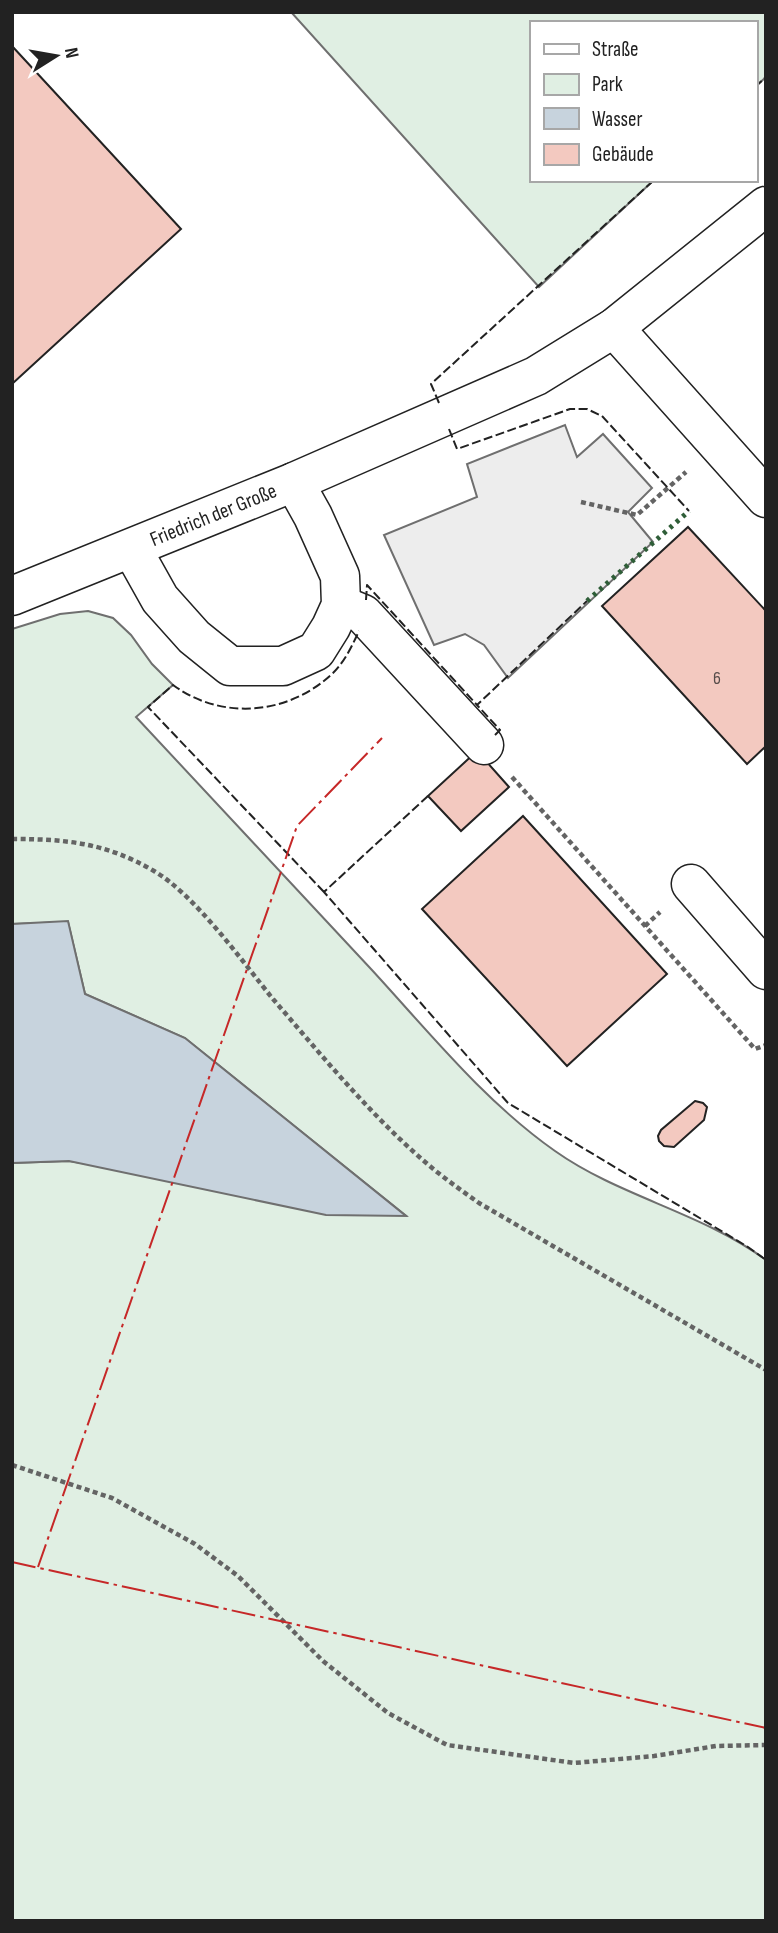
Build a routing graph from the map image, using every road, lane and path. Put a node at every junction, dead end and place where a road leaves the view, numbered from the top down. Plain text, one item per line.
1 (766, 206) edge
2 (614, 328) junction
3 (293, 482) junction
4 (666, 488) dead end
5 (766, 498) edge
6 (581, 502) dead end
7 (132, 549) junction
8 (12, 596) edge
9 (341, 605) junction
10 (484, 745) joint
11 (12, 839) edge
12 (691, 884) dead end
13 (766, 971) edge
14 (766, 1045) edge
15 (766, 1370) edge
16 (12, 1465) edge
17 (766, 1745) edge

1 - 2 street, Friedrich der Große
2 - 3 street, Friedrich der Große
2 - 5 street
3 - 7 street, Friedrich der Große
3 - 9 street, Friedrich der Große
4 - 6 path
7 - 8 street, Friedrich der Große
7 - 9 street, Friedrich der Große
9 - 10 street
10 - 14 path
11 - 15 path
12 - 13 street
16 - 17 path

